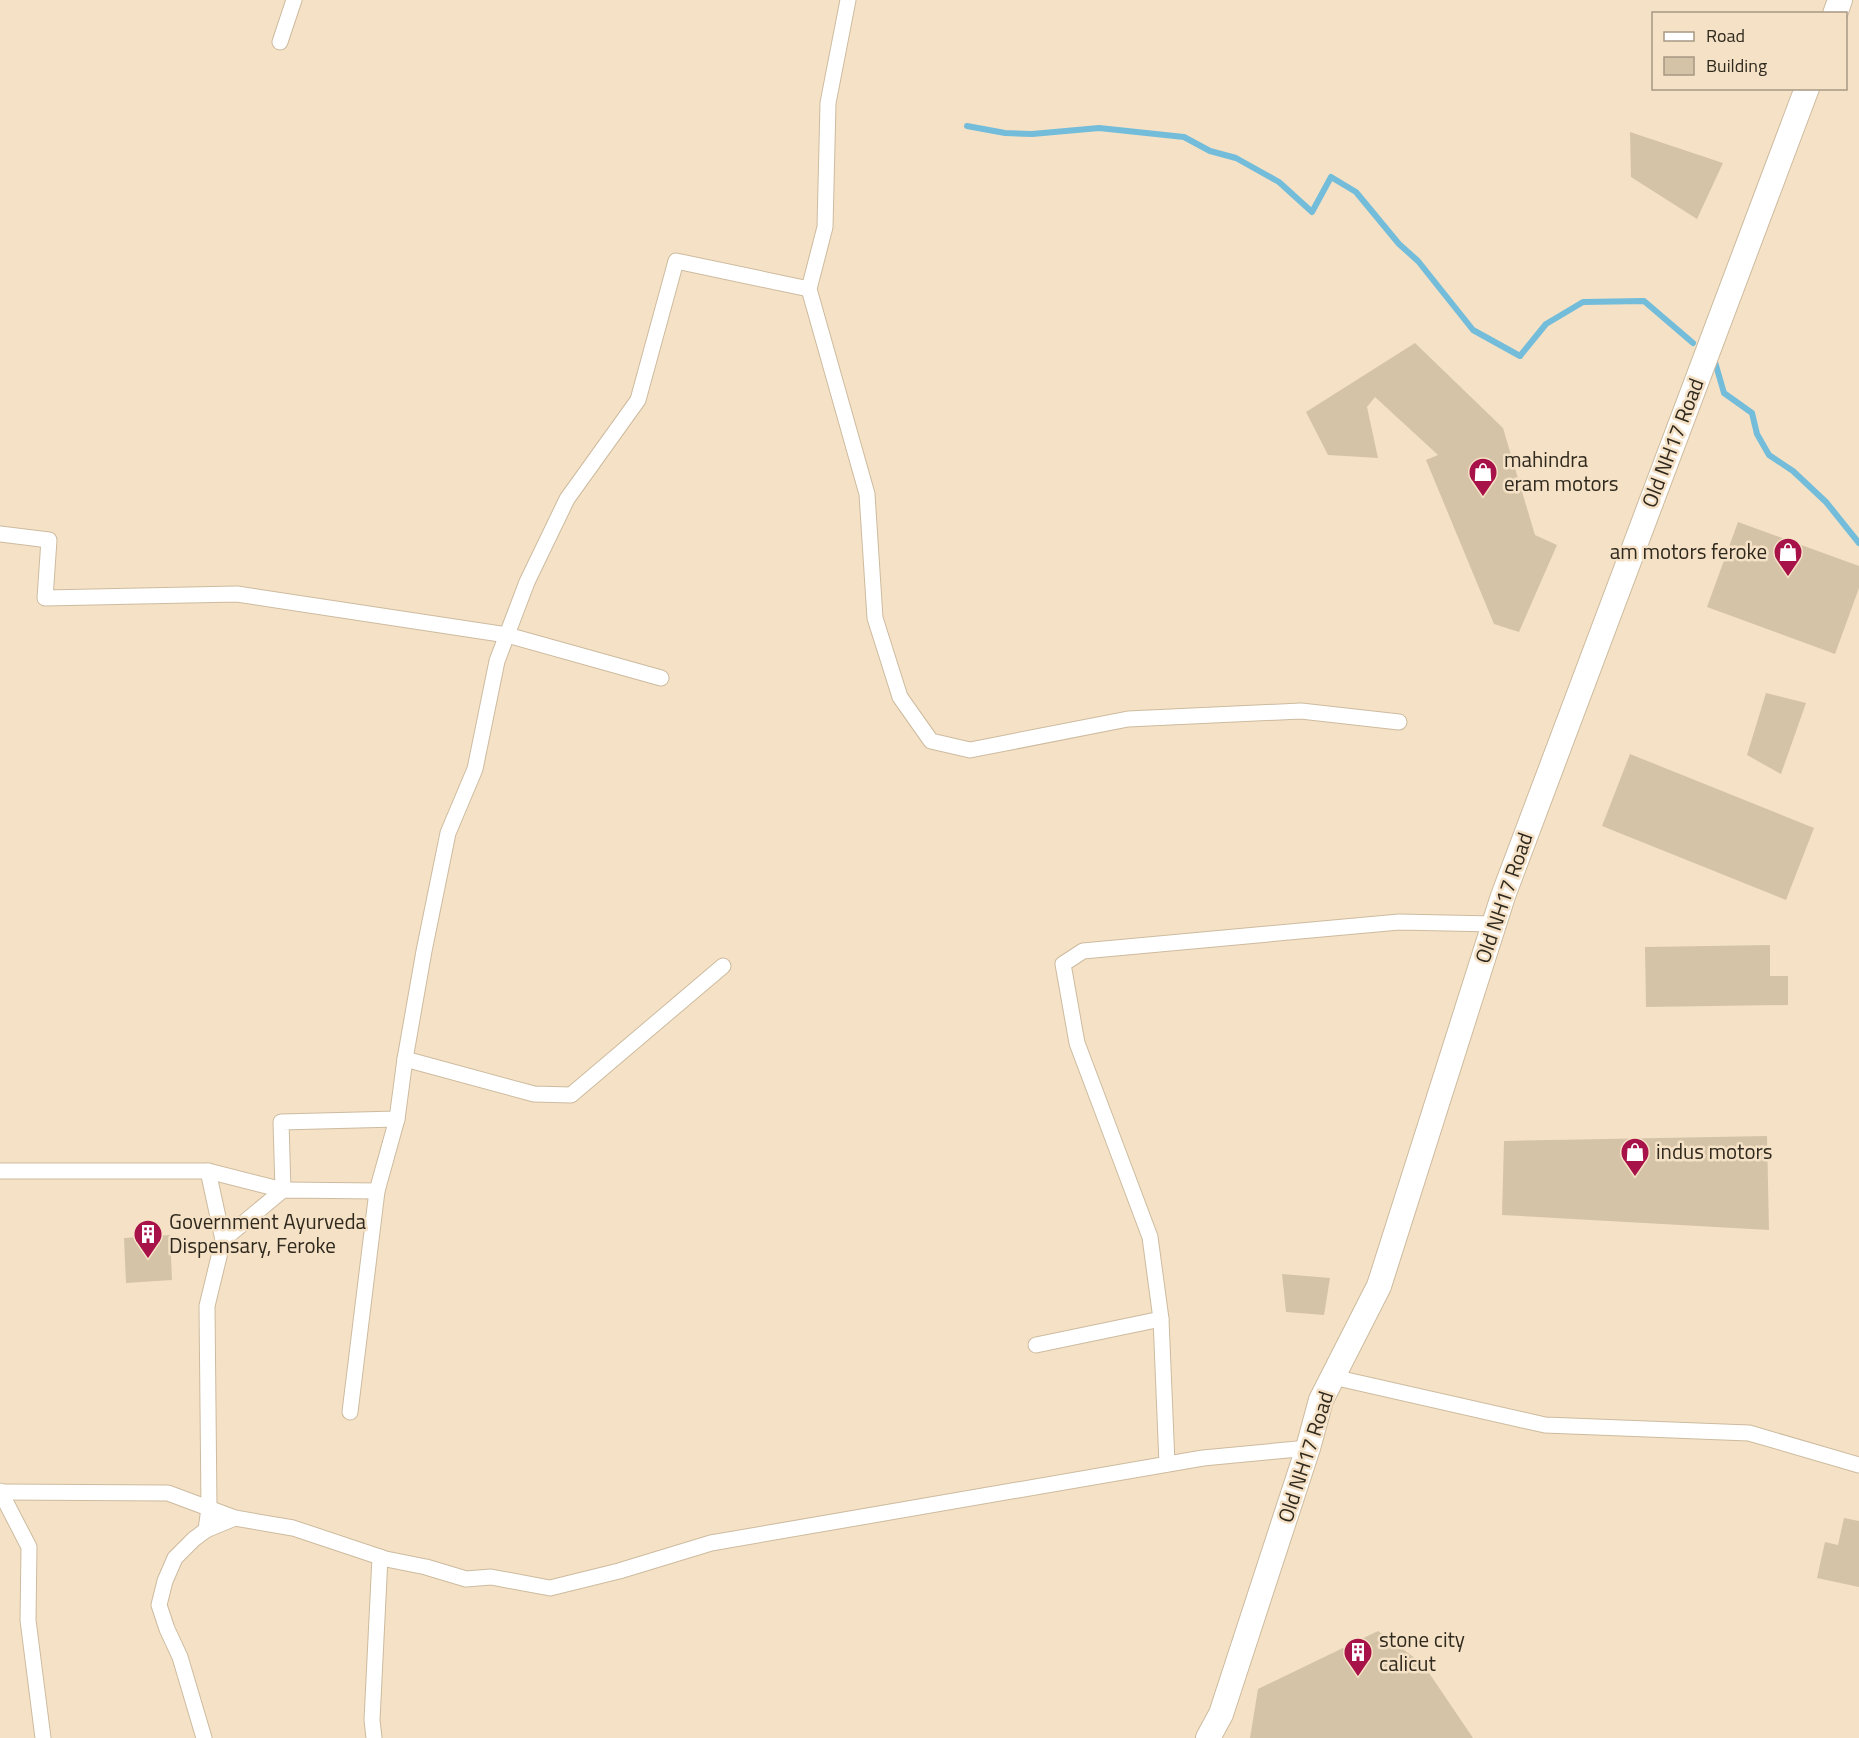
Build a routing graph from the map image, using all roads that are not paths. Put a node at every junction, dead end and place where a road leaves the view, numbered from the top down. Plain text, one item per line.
1 (294, 0) edge
2 (848, 0) edge
3 (280, 42) dead end
4 (1806, 90) edge
5 (809, 289) junction
6 (0, 534) edge
7 (507, 635) junction
8 (661, 678) dead end
9 (1398, 722) dead end
10 (1494, 924) junction
11 (723, 966) dead end
12 (405, 1059) junction
13 (397, 1119) junction
14 (0, 1171) edge
15 (208, 1171) junction
16 (283, 1190) junction
17 (377, 1191) junction
18 (223, 1240) junction
19 (1161, 1319) junction
20 (1036, 1345) dead end
21 (1333, 1377) junction
22 (350, 1412) dead end
23 (1308, 1448) junction
24 (1167, 1464) junction
25 (1859, 1465) edge
26 (0, 1492) edge
27 (209, 1509) junction
28 (235, 1518) junction
29 (206, 1530) junction
30 (380, 1557) junction
31 (1221, 1714) junction
32 (42, 1738) edge
33 (204, 1738) edge
34 (374, 1738) edge
35 (1208, 1738) edge
36 (1221, 1738) edge

1 - 3 street
2 - 5 street
4 - 10 main road, Old NH17 Road
5 - 7 street
5 - 9 street
6 - 7 street
7 - 8 street
7 - 12 street
10 - 19 street
10 - 21 main road, Old NH17 Road
11 - 12 street
12 - 13 street
13 - 16 street
13 - 17 street
14 - 15 street
15 - 16 street
15 - 18 street
16 - 17 street
16 - 18 street
17 - 22 street
18 - 27 street
19 - 20 street
19 - 24 street
21 - 23 main road, Old NH17 Road
21 - 25 street
23 - 24 street
23 - 31 main road, Old NH17 Road
24 - 30 street
26 - 27 street
26 - 32 street
27 - 28 street
27 - 29 street
28 - 29 street
28 - 30 street
29 - 33 street
30 - 34 street
31 - 35 main road, Old NH17 Road
31 - 36 main road, Old NH17 Road

